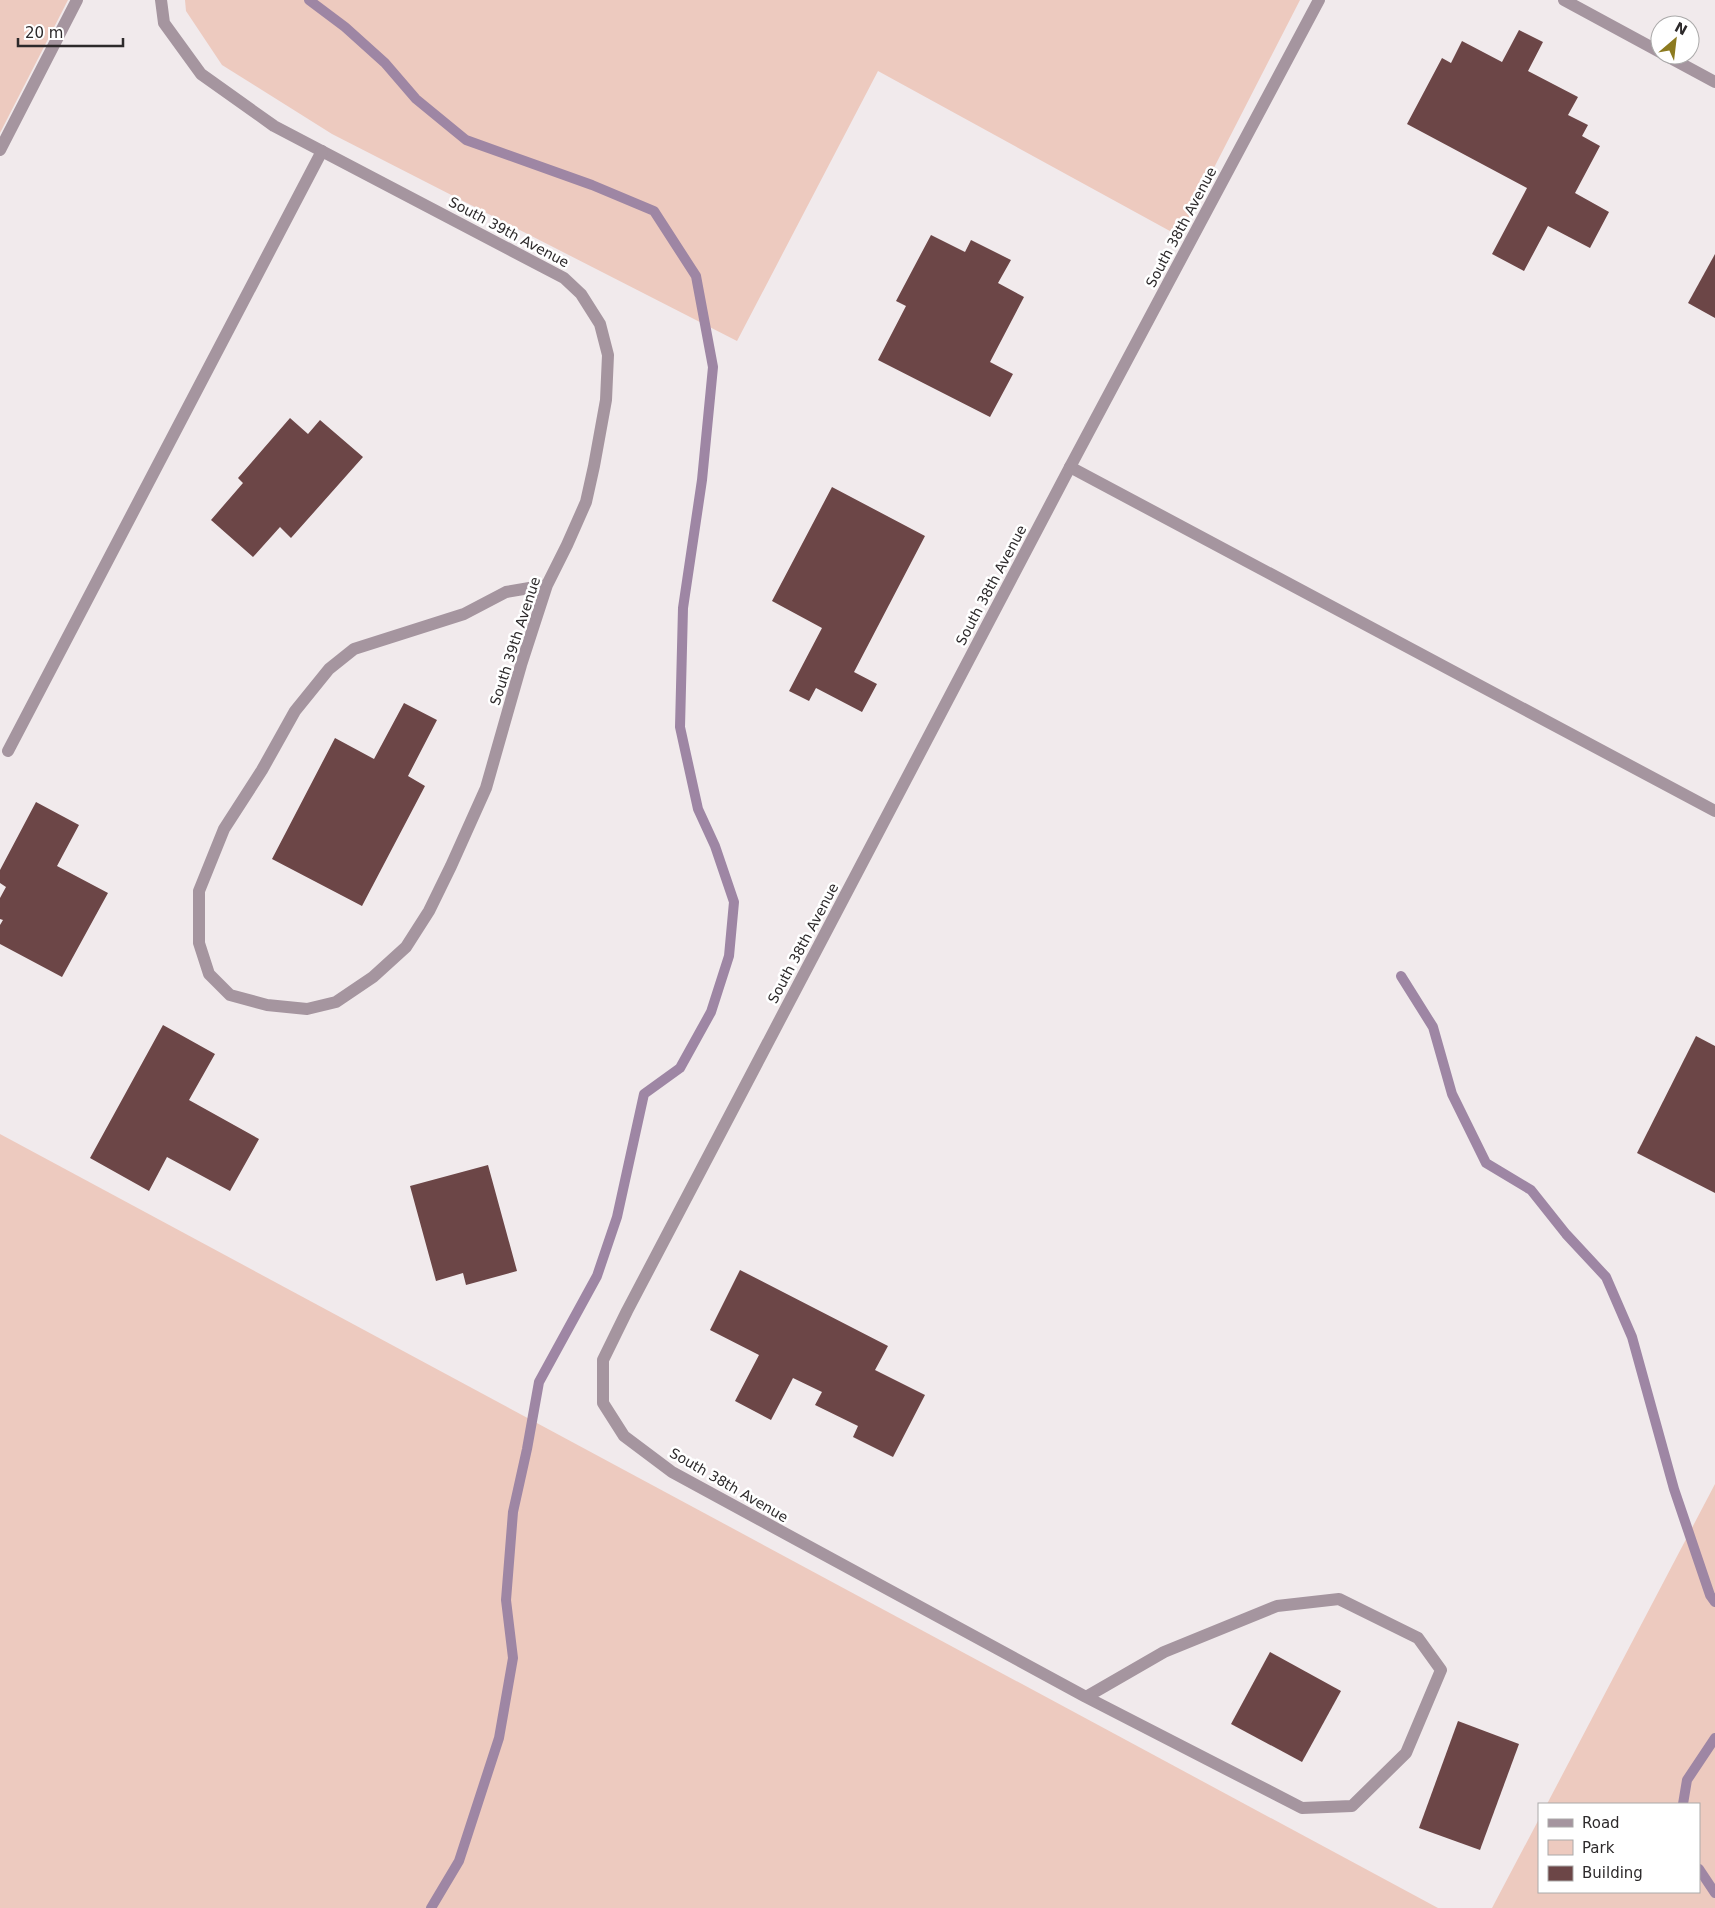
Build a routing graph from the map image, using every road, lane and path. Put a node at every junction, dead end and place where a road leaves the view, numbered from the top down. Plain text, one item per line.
1 (77, 0) edge
2 (161, 0) edge
3 (1319, 0) edge
4 (1564, 0) edge
5 (1650, 47) edge
6 (1684, 65) edge
7 (1715, 82) edge
8 (0, 150) edge
9 (322, 151) junction
10 (1070, 467) junction
11 (546, 585) junction
12 (8, 751) dead end
13 (1715, 811) edge
14 (1086, 1697) junction

1 - 8 street
2 - 9 street, South 39th Avenue
3 - 10 street, South 38th Avenue
4 - 5 street
6 - 7 street
9 - 11 street, South 39th Avenue
9 - 12 street
10 - 13 street
10 - 14 street, South 38th Avenue
11 - 11 street, South 39th Avenue
14 - 14 street, South 38th Avenue

